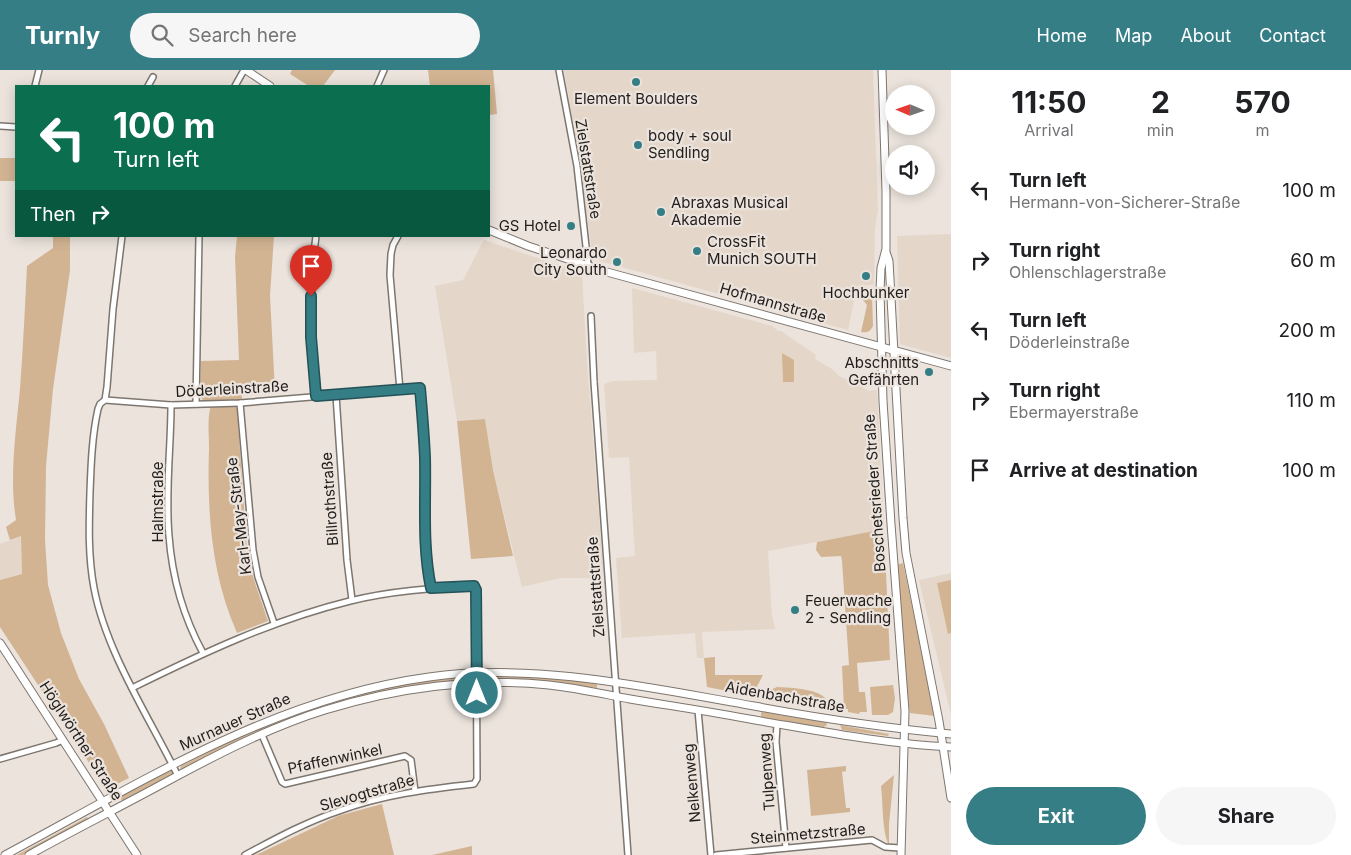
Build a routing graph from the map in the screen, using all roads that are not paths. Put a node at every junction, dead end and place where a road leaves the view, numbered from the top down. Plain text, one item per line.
1 (39, 70) edge
2 (245, 70) edge
3 (384, 70) edge
4 (558, 70) edge
5 (882, 70) edge
6 (153, 77) dead end
7 (35, 85) edge
8 (149, 85) edge
9 (236, 85) edge
10 (268, 85) edge
11 (377, 85) edge
12 (0, 126) edge
13 (15, 127) edge
14 (490, 230) edge
15 (122, 237) edge
16 (199, 237) edge
17 (316, 237) edge
18 (397, 237) edge
19 (886, 249) junction
20 (589, 270) junction
21 (591, 316) dead end
22 (882, 346) junction
23 (893, 349) junction
24 (951, 366) edge
25 (400, 390) junction
26 (336, 395) junction
27 (316, 396) junction
28 (105, 400) junction
29 (240, 403) junction
30 (196, 404) junction
31 (171, 405) junction
32 (431, 588) junction
33 (352, 600) junction
34 (274, 623) junction
35 (0, 643) edge
36 (203, 653) junction
37 (477, 674) junction
38 (615, 682) junction
39 (477, 684) junction
40 (132, 688) junction
41 (617, 698) junction
42 (754, 706) junction
43 (698, 710) junction
44 (752, 719) junction
45 (833, 720) junction
46 (777, 724) junction
47 (904, 729) junction
48 (832, 733) junction
49 (940, 733) junction
50 (951, 734) edge
51 (262, 735) junction
52 (63, 740) junction
53 (904, 743) junction
54 (942, 746) junction
55 (951, 747) edge
56 (0, 759) edge
57 (173, 766) junction
58 (178, 776) junction
59 (415, 791) junction
60 (951, 798) edge
61 (104, 802) junction
62 (110, 811) junction
63 (786, 848) junction
64 (900, 852) edge
65 (5, 855) edge
66 (29, 855) edge
67 (138, 855) edge
68 (245, 855) edge
69 (628, 855) edge
70 (712, 855) edge
71 (716, 855) edge

1 - 7 street
2 - 9 street
2 - 10 main road
3 - 11 street
4 - 20 street, Zielstattstraße
5 - 19 main road, Boschetsrieder Straße
6 - 8 street
12 - 13 street
14 - 20 main road, Hofmannstraße
15 - 28 street
16 - 30 street
17 - 27 street
18 - 25 street
19 - 22 main road, Boschetsrieder Straße
19 - 23 main road, Boschetsrieder Straße
20 - 22 main road, Hofmannstraße
21 - 38 street, Zielstattstraße
22 - 23 main road, Hofmannstraße
22 - 47 main road, Boschetsrieder Straße
23 - 24 main road, Hofmannstraße
23 - 49 main road, Boschetsrieder Straße
25 - 26 street, Döderleinstraße
25 - 32 street, Döderleinstraße
26 - 27 street, Döderleinstraße
26 - 33 street, Billrothstraße
27 - 29 street, Döderleinstraße
28 - 31 street, Döderleinstraße
28 - 40 street
29 - 30 street, Döderleinstraße
29 - 34 street, Karl-May-Straße
30 - 31 street, Döderleinstraße
31 - 36 street, Halmstraße
32 - 33 street
32 - 37 street
33 - 34 street
34 - 36 street
35 - 52 main road, Höglwörther Straße
36 - 40 street
37 - 38 main road, Murnauer Straße
37 - 39 street
37 - 57 main road, Murnauer Straße
38 - 41 street, Zielstattstraße
38 - 42 main road, Aidenbachstraße
39 - 41 main road, Murnauer Straße
39 - 51 main road, Murnauer Straße
39 - 59 street, Slevogtstraße
40 - 57 street
41 - 43 main road, Aidenbachstraße
41 - 69 street, Zielstattstraße
42 - 44 main road
42 - 45 main road, Aidenbachstraße
43 - 44 main road, Aidenbachstraße
43 - 70 street, Nelkenweg
44 - 46 main road, Aidenbachstraße
45 - 47 main road, Aidenbachstraße
45 - 48 main road
46 - 48 main road, Aidenbachstraße
46 - 63 street, Tulpenweg
47 - 49 main road, Aidenbachstraße
47 - 53 main road, Boschetsrieder Straße
48 - 53 main road, Aidenbachstraße
49 - 50 main road, Aidenbachstraße
49 - 54 main road, Boschetsrieder Straße
51 - 58 main road, Murnauer Straße
51 - 59 street, Pfaffenwinkel
52 - 56 street
52 - 61 main road, Höglwörther Straße
53 - 54 main road, Aidenbachstraße
53 - 64 main road, Boschetsrieder Straße
54 - 55 main road, Aidenbachstraße
54 - 60 main road, Boschetsrieder Straße
57 - 58 street
57 - 61 main road, Murnauer Straße
58 - 62 main road, Murnauer Straße
59 - 68 street, Slevogtstraße
61 - 62 main road, Höglwörther Straße
61 - 65 main road, Murnauer Straße
62 - 66 main road, Murnauer Straße
62 - 67 main road, Höglwörther Straße
63 - 64 street, Steinmetzstraße
63 - 71 street, Steinmetzstraße

